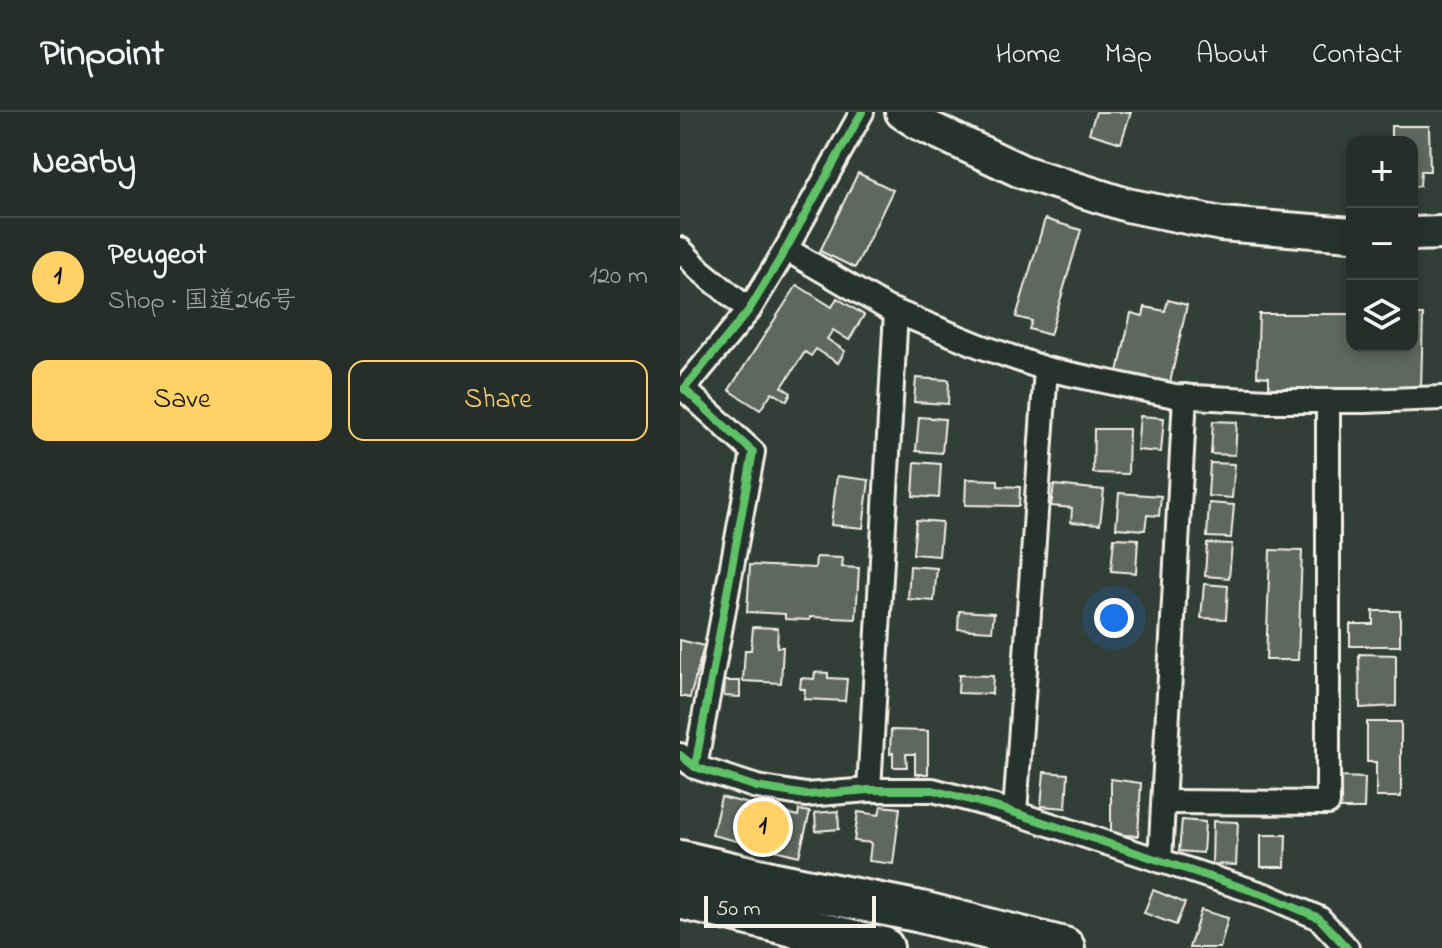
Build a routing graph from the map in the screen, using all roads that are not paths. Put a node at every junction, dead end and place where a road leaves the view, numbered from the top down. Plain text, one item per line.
1 (862, 112) edge
2 (902, 112) edge
3 (1442, 233) edge
4 (1346, 234) edge
5 (1418, 234) edge
6 (680, 249) edge
7 (786, 249) junction
8 (749, 310) junction
9 (896, 312) junction
10 (1046, 369) junction
11 (1185, 396) junction
12 (1442, 398) edge
13 (1328, 401) junction
14 (688, 761) edge
15 (869, 790) junction
16 (1164, 802) junction
17 (1015, 813) junction
18 (680, 861) edge
19 (1160, 861) junction
20 (680, 898) edge
21 (883, 948) edge
22 (1064, 948) edge
23 (1347, 948) edge

1 - 7 street
2 - 4 street
3 - 5 street
6 - 8 street
7 - 8 street
7 - 9 street
8 - 14 street
9 - 10 street
9 - 15 street
10 - 11 street
10 - 17 street
11 - 13 street
11 - 16 street
12 - 13 street
13 - 16 street
14 - 15 street
15 - 17 street
16 - 19 street
17 - 19 street
18 - 22 highway
19 - 23 street
20 - 21 highway

